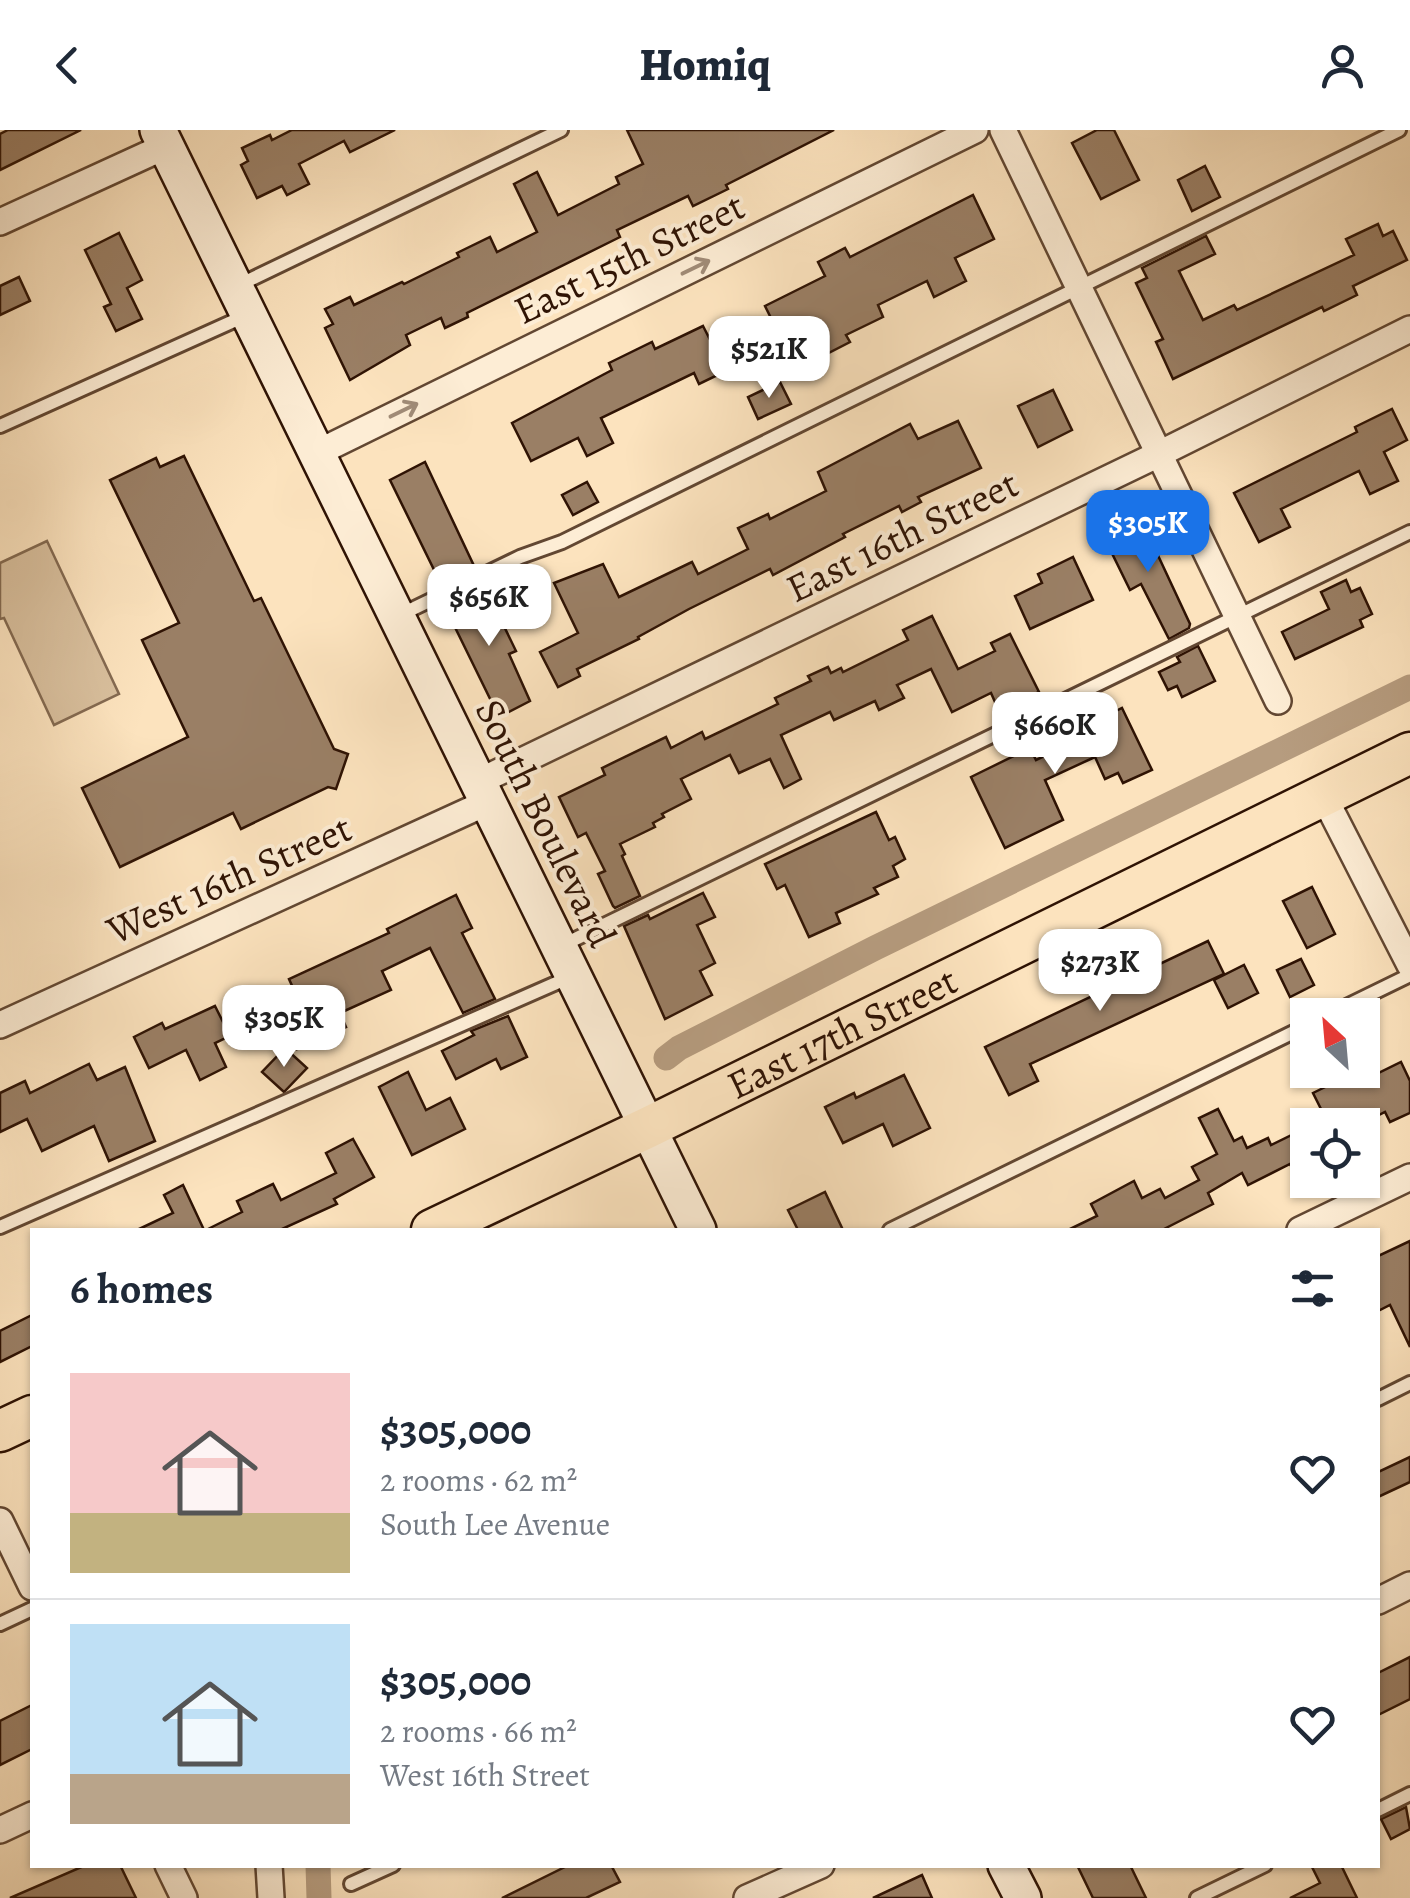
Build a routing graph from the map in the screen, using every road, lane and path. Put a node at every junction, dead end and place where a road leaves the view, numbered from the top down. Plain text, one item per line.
1 (560, 130) edge
2 (975, 130) edge
3 (1004, 130) edge
4 (1398, 130) edge
5 (162, 138) edge
6 (0, 222) edge
7 (1078, 288) junction
8 (242, 300) junction
9 (1410, 328) edge
10 (0, 426) edge
11 (317, 453) junction
12 (1158, 454) junction
13 (1410, 532) edge
14 (398, 616) junction
15 (1238, 618) junction
16 (1278, 701) dead end
17 (1410, 753) edge
18 (483, 792) junction
19 (1324, 795) junction
20 (566, 961) junction
21 (1410, 965) edge
22 (1410, 975) edge
23 (1363, 998) edge
24 (0, 1024) edge
25 (1290, 1034) edge
26 (649, 1127) junction
27 (1410, 1177) edge
28 (0, 1227) edge
29 (436, 1228) edge
30 (697, 1228) edge
31 (894, 1228) edge
32 (1304, 1228) edge
33 (1410, 1383) edge
34 (1380, 1397) edge
35 (30, 1417) edge
36 (0, 1432) edge
37 (0, 1521) edge
38 (30, 1583) edge
39 (1410, 1585) edge
40 (1380, 1600) edge
41 (30, 1610) edge
42 (0, 1624) edge
43 (1410, 1794) edge
44 (1380, 1809) edge
45 (30, 1816) edge
46 (0, 1830) edge
47 (169, 1868) edge
48 (270, 1868) edge
49 (386, 1868) edge
50 (813, 1868) edge
51 (1007, 1868) edge
52 (1258, 1868) edge
53 (351, 1884) dead end
54 (184, 1898) edge
55 (271, 1898) edge
56 (747, 1898) edge
57 (1022, 1898) edge
58 (1197, 1898) edge

1 - 8 lane
11 -> 2 street, East 15th Street
3 - 7 street
4 - 7 lane
5 - 6 street
5 - 8 street, South Boulevard
7 - 12 street
7 - 14 lane
8 - 10 lane
8 - 11 street, South Boulevard
9 - 12 street, East 16th Street
11 - 14 street, South Boulevard
12 - 15 street
12 - 18 street, East 16th Street
13 - 15 lane
14 - 18 street, South Boulevard
15 - 16 street
15 - 20 lane
17 - 19 main road, East 17th Street
18 - 20 street, South Boulevard
18 - 24 street, West 16th Street
19 - 21 street
19 - 26 main road, East 17th Street
20 - 26 street, South Boulevard
20 - 28 lane
22 - 23 lane
25 - 31 lane
26 - 29 main road, East 17th Street
26 - 30 street, South Boulevard
27 - 32 street
33 - 34 lane
35 - 36 main road
37 - 38 street
39 - 40 street
41 - 42 lane
43 - 44 lane
45 - 46 street
47 - 54 street
48 - 55 street
49 - 53 lane
50 - 56 street
51 - 57 street
52 - 58 lane

